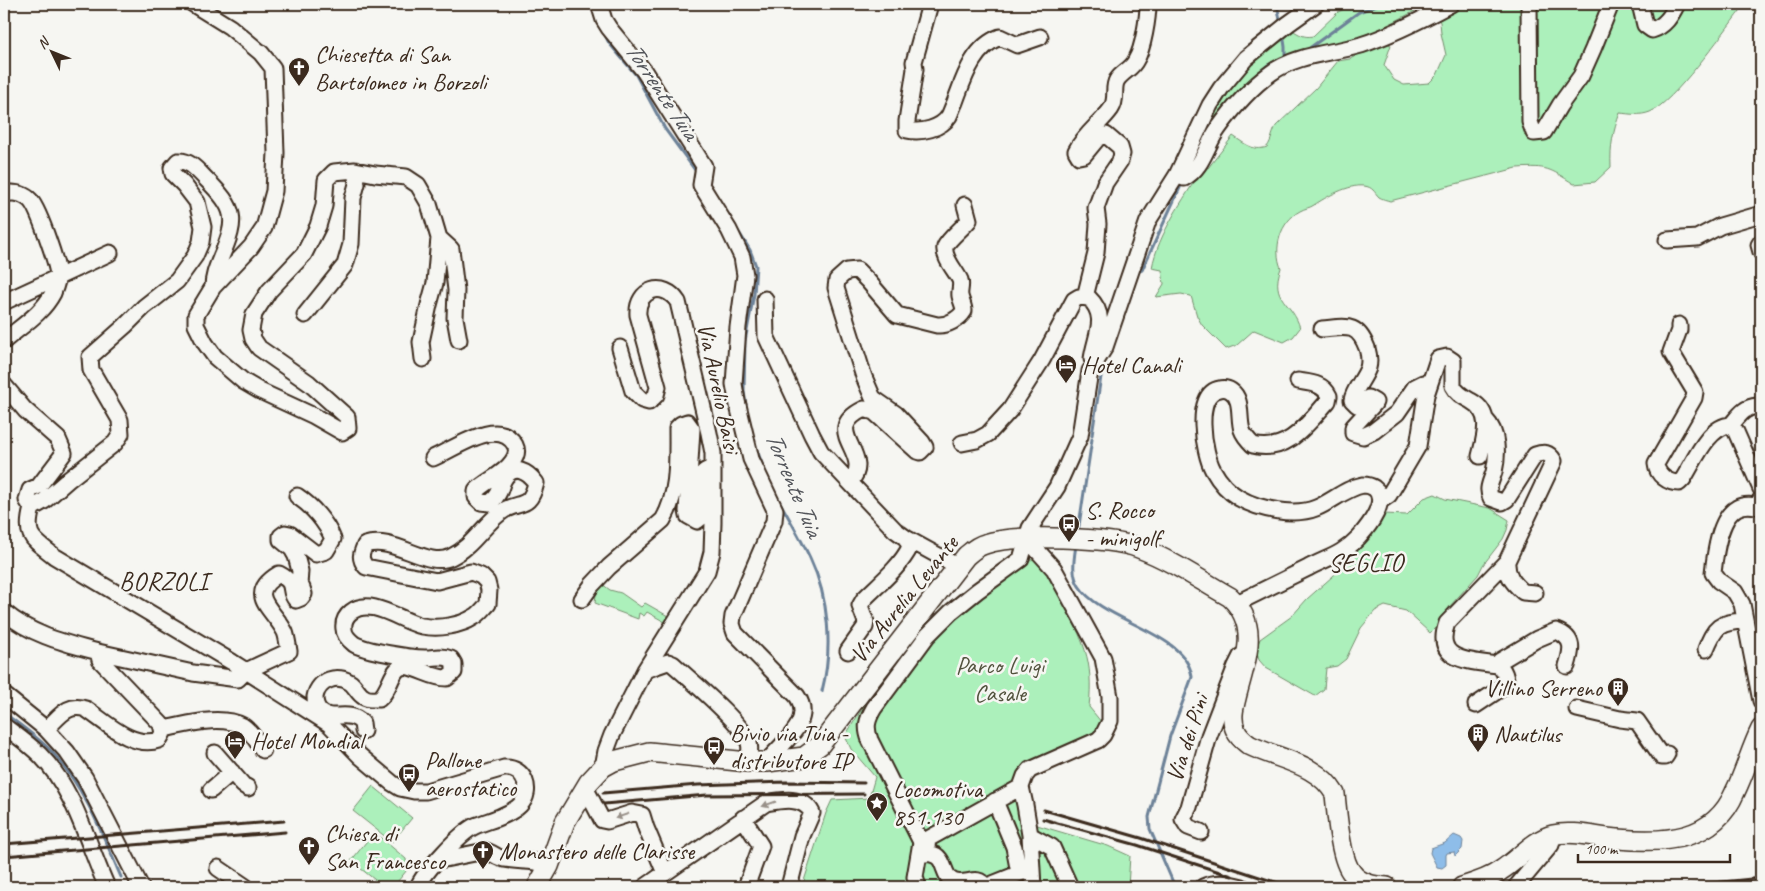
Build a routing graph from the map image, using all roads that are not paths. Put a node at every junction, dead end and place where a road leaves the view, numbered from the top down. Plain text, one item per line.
1 (194, 4) edge
2 (599, 4) edge
3 (930, 4) edge
4 (1148, 4) edge
5 (1316, 4) edge
6 (1452, 4) edge
7 (1529, 4) edge
8 (1611, 4) edge
9 (1640, 4) edge
10 (1677, 4) edge
11 (1040, 37) dead end
12 (355, 170) junction
13 (1177, 175) junction
14 (4, 194) edge
15 (965, 205) dead end
16 (1761, 214) edge
17 (439, 238) junction
18 (1667, 240) dead end
19 (1761, 242) edge
20 (1761, 252) edge
21 (110, 254) dead end
22 (58, 276) junction
23 (213, 287) junction
24 (1085, 297) junction
25 (765, 299) dead end
26 (4, 302) edge
27 (305, 315) dead end
28 (1679, 325) dead end
29 (1322, 329) dead end
30 (459, 340) dead end
31 (4, 342) edge
32 (620, 348) dead end
33 (423, 359) dead end
34 (1090, 371) junction
35 (1298, 381) dead end
36 (1429, 384) junction
37 (4, 385) edge
38 (1761, 410) edge
39 (1486, 420) junction
40 (1731, 425) junction
41 (962, 443) dead end
42 (1480, 456) dead end
43 (433, 458) dead end
44 (712, 473) junction
45 (850, 482) junction
46 (1761, 489) edge
47 (297, 496) dead end
48 (1761, 499) edge
49 (1380, 502) junction
50 (32, 508) junction
51 (906, 538) junction
52 (1027, 539) junction
53 (1507, 561) junction
54 (957, 566) junction
55 (1535, 593) dead end
56 (582, 599) dead end
57 (1237, 603) junction
58 (4, 612) edge
59 (1744, 621) junction
60 (1706, 648) dead end
61 (848, 651) dead end
62 (98, 652) junction
63 (1247, 654) junction
64 (1498, 665) junction
65 (1567, 666) dead end
66 (645, 670) junction
67 (246, 671) junction
68 (4, 695) edge
69 (1761, 701) edge
70 (1476, 706) dead end
71 (1577, 709) dead end
72 (4, 726) edge
73 (46, 729) junction
74 (163, 729) junction
75 (1761, 729) edge
76 (358, 741) junction
77 (263, 750) dead end
78 (215, 753) dead end
79 (1667, 754) dead end
80 (748, 762) junction
81 (767, 762) junction
82 (603, 767) junction
83 (232, 772) junction
84 (1020, 787) junction
85 (248, 788) dead end
86 (211, 790) dead end
87 (584, 791) junction
88 (995, 801) junction
89 (743, 818) junction
90 (1201, 832) dead end
91 (1030, 835) junction
92 (1553, 835) junction
93 (922, 854) junction
94 (440, 857) junction
95 (419, 866) dead end
96 (549, 866) junction
97 (218, 868) dead end
98 (1025, 871) junction
99 (1500, 871) junction
100 (665, 873) junction
101 (419, 884) edge
102 (107, 887) edge
103 (141, 887) edge
104 (246, 887) edge
105 (537, 887) edge
106 (645, 887) edge
107 (746, 887) edge
108 (789, 887) edge
109 (918, 887) edge
110 (985, 887) edge
111 (1033, 887) edge
112 (1070, 887) edge
113 (1203, 887) edge
114 (1242, 887) edge
115 (1387, 887) edge
116 (1462, 887) edge
117 (1512, 887) edge
118 (1516, 887) edge

1 - 23 street
2 - 81 street
3 - 11 street
4 - 24 street
5 - 13 street
6 - 13 street
7 - 8 street
9 - 10 street
12 - 17 street
12 - 23 street
12 - 27 street
13 - 34 street
14 - 22 street
15 - 45 street
16 - 18 street
17 - 30 street
17 - 33 street
19 - 20 street
21 - 22 street
22 - 26 street
22 - 31 street
23 - 50 street
24 - 34 street
24 - 41 street
25 - 45 street
28 - 40 street
29 - 36 street
32 - 44 street, Via Aurelio Baisi
34 - 52 street
35 - 49 street
36 - 39 street
36 - 49 street
37 - 50 street
38 - 40 street
39 - 42 street
39 - 53 street
40 - 46 street
43 - 76 street
44 - 56 street
44 - 66 street, Via Aurelio Baisi
45 - 51 street
47 - 67 street
48 - 59 street
49 - 57 street
50 - 67 street
51 - 54 street
51 - 61 street
52 - 54 main road, Via Aurelia Levante
52 - 57 main road, Via Aurelia Levante
52 - 84 street
52 - 93 street
53 - 55 street
53 - 64 street
54 - 81 main road, Via Aurelia Levante
57 - 63 main road
58 - 62 street
59 - 60 street
59 - 69 street
62 - 67 street
62 - 74 street
63 - 90 street, Via dei Pini
63 - 115 main road
64 - 65 street
64 - 70 street
66 - 80 street
66 - 82 street, Via Aurelio Baisi
67 - 76 street
68 - 73 street
71 - 79 street
72 - 102 street
73 - 74 street
73 - 103 street
74 - 77 street
75 - 92 main road
76 - 94 street
78 - 83 street
80 - 81 main road, Via Aurelia Levante
80 - 82 main road, Via Aurelia Levante
82 - 87 main road, Via Aurelia Levante
83 - 85 street
83 - 86 street
84 - 88 street
84 - 91 street
87 - 96 main road, Via Aurelia Levante
100 -> 87 street
88 - 93 street
88 - 98 street
89 - 100 street
89 - 107 street
108 -> 89 street
91 - 98 street
91 - 112 street
92 - 99 main road
92 - 118 street
93 - 109 street
93 - 110 street
94 - 96 street
94 - 101 street
95 - 101 street
96 - 105 main road, Via Aurelia Levante
97 - 104 street
98 - 110 street
98 - 111 street
99 - 116 main road
99 - 117 street
100 - 106 street
113 - 114 street

